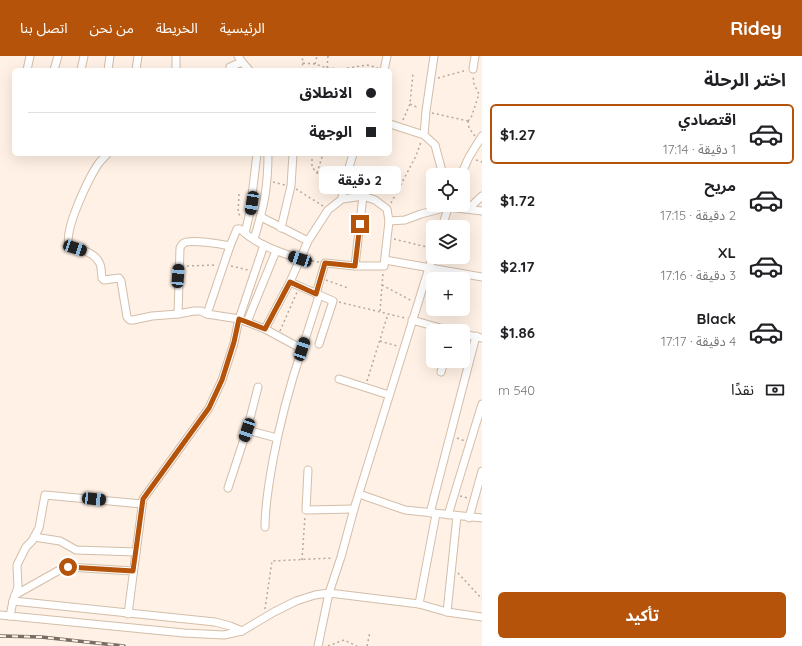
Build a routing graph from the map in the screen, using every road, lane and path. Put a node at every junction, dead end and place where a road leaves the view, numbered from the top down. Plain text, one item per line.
1 (30, 56) edge
2 (58, 56) edge
3 (84, 56) edge
4 (110, 56) edge
5 (138, 56) edge
6 (176, 56) edge
7 (302, 56) edge
8 (317, 56) edge
9 (328, 56) edge
10 (387, 56) edge
11 (434, 56) edge
12 (475, 56) edge
13 (240, 59) edge
14 (303, 63) junction
15 (315, 64) junction
16 (27, 68) edge
17 (55, 68) edge
18 (81, 68) edge
19 (108, 68) edge
20 (136, 68) edge
21 (176, 68) edge
22 (229, 68) edge
23 (247, 68) edge
24 (302, 68) edge
25 (327, 68) junction
26 (342, 68) edge
27 (342, 68) edge
28 (377, 68) edge
29 (384, 68) edge
30 (473, 69) junction
31 (413, 73) dead end
32 (430, 80) junction
33 (479, 94) junction
34 (482, 95) edge
35 (410, 104) junction
36 (426, 111) junction
37 (468, 120) junction
38 (392, 125) edge
39 (400, 127) junction
40 (424, 134) junction
41 (480, 138) edge
42 (105, 156) edge
43 (257, 156) edge
44 (268, 156) edge
45 (292, 156) edge
46 (312, 156) edge
47 (322, 156) edge
48 (352, 156) edge
49 (442, 168) edge
50 (464, 168) edge
51 (318, 173) junction
52 (268, 181) junction
53 (291, 186) junction
54 (343, 188) junction
55 (240, 194) dead end
56 (363, 196) junction
57 (482, 196) edge
58 (342, 199) junction
59 (470, 207) edge
60 (387, 209) junction
61 (470, 209) edge
62 (328, 210) junction
63 (482, 211) edge
64 (428, 212) edge
65 (261, 217) junction
66 (389, 221) junction
67 (248, 223) junction
68 (281, 228) junction
69 (245, 233) junction
70 (387, 238) junction
71 (254, 239) junction
72 (308, 241) junction
73 (264, 245) junction
74 (230, 246) junction
75 (426, 246) edge
76 (276, 251) junction
77 (300, 259) junction
78 (325, 263) junction
79 (385, 263) junction
80 (224, 264) junction
81 (430, 264) edge
82 (179, 266) junction
83 (355, 266) junction
84 (428, 268) junction
85 (254, 272) junction
86 (482, 277) edge
87 (321, 278) junction
88 (290, 282) junction
89 (382, 285) junction
90 (299, 286) junction
91 (348, 288) dead end
92 (317, 295) junction
93 (333, 301) junction
94 (417, 304) junction
95 (380, 311) junction
96 (178, 314) junction
97 (207, 314) junction
98 (389, 314) junction
99 (239, 319) junction
100 (412, 320) junction
101 (247, 322) junction
102 (427, 324) edge
103 (265, 329) junction
104 (278, 335) junction
105 (479, 337) edge
106 (380, 342) junction
107 (319, 344) dead end
108 (404, 348) junction
109 (302, 349) junction
110 (442, 368) edge
111 (441, 372) dead end
112 (339, 379) dead end
113 (365, 386) junction
114 (258, 387) dead end
115 (389, 395) junction
116 (482, 404) edge
117 (247, 430) junction
118 (450, 436) junction
119 (277, 438) junction
120 (470, 443) junction
121 (308, 470) dead end
122 (482, 471) edge
123 (228, 488) dead end
124 (359, 494) junction
125 (454, 494) junction
126 (474, 500) junction
127 (142, 504) junction
128 (354, 509) junction
129 (306, 510) junction
130 (433, 514) junction
131 (448, 515) junction
132 (457, 516) junction
133 (469, 518) junction
134 (482, 518) edge
135 (264, 527) dead end
136 (34, 538) junction
137 (136, 552) junction
138 (341, 557) junction
139 (302, 560) junction
140 (451, 566) junction
141 (133, 571) junction
142 (329, 594) junction
143 (14, 598) junction
144 (482, 599) edge
145 (419, 604) junction
146 (447, 612) junction
147 (128, 614) junction
148 (0, 615) edge
149 (10, 616) junction
150 (482, 617) edge
151 (263, 618) junction
152 (242, 631) junction
153 (370, 632) dead end
154 (318, 646) edge
155 (328, 646) edge
156 (357, 646) edge
157 (367, 646) edge

1 - 16 street
2 - 17 street
3 - 18 street
4 - 19 street
5 - 20 street
6 - 21 street
7 - 14 path
8 - 15 path
9 - 25 path
10 - 29 street
11 - 32 street
12 - 30 street
13 - 22 street
13 - 23 street
14 - 15 path
14 - 24 path
15 - 25 path
25 - 26 path
27 - 28 path
30 - 32 path
30 - 33 path
31 - 35 path
32 - 36 street
33 - 34 path
33 - 37 path
35 - 36 path
35 - 39 path
36 - 37 path
36 - 40 street
37 - 41 path
38 - 39 street
39 - 40 street
40 - 49 street
40 - 60 path
41 - 50 street
42 - 96 street
43 - 67 street
44 - 52 street
45 - 53 street
46 - 51 path
47 - 51 path
48 - 54 street
51 - 54 path
52 - 53 path
52 - 65 street
53 - 62 path
53 - 68 street
54 - 58 street
55 - 67 path
56 - 58 street
56 - 60 street
56 - 83 street
57 - 59 street
58 - 62 street
60 - 66 street
61 - 63 street
62 - 72 street
64 - 66 street
65 - 68 street
65 - 71 street
66 - 70 street
67 - 69 street
68 - 72 street
69 - 71 street
69 - 74 street
70 - 75 path
70 - 79 street
71 - 73 street
72 - 77 street
73 - 76 street
73 - 85 street
74 - 80 street
74 - 82 street
76 - 77 street
76 - 101 street
77 - 78 path
77 - 88 street
78 - 83 street
78 - 87 street
79 - 83 street
79 - 84 street
79 - 89 path
80 - 82 path
80 - 85 path
80 - 97 street
81 - 84 street
82 - 96 street
84 - 86 street
84 - 94 street
85 - 99 street
87 - 91 path
87 - 92 street
88 - 90 street
88 - 103 street
89 - 94 path
89 - 95 path
90 - 92 street
90 - 104 path
92 - 93 street
92 - 109 street
93 - 95 path
93 - 107 street
94 - 100 street
95 - 98 path
96 - 97 street
97 - 99 street
98 - 100 path
98 - 106 path
99 - 101 street
99 - 127 street
100 - 102 street
100 - 108 street
101 - 103 street
103 - 104 street
104 - 109 street
105 - 118 street
106 - 108 path
106 - 113 path
108 - 115 street
109 - 119 street
110 - 111 street
112 - 113 street
113 - 115 street
114 - 117 street
115 - 124 street
116 - 120 street
117 - 119 street
117 - 123 street
118 - 120 path
118 - 130 street
119 - 135 street
120 - 125 street
121 - 129 street
122 - 126 street
124 - 128 street
124 - 130 street
125 - 126 path
125 - 131 street
126 - 133 street
127 - 136 street
127 - 137 street
128 - 129 street
128 - 138 street
129 - 139 path
130 - 131 street
130 - 145 street
131 - 132 street
132 - 133 street
132 - 140 street
133 - 134 street
136 - 137 street
136 - 143 street
137 - 141 street
138 - 139 path
138 - 142 street
139 - 151 path
140 - 144 path
140 - 146 street
141 - 143 street
141 - 147 street
142 - 145 street
142 - 151 street
142 - 154 street
143 - 147 street
143 - 149 street
145 - 146 street
146 - 150 street
147 - 152 street
148 - 149 street
149 - 152 street
151 - 152 street
153 - 157 path
155 - 156 path

